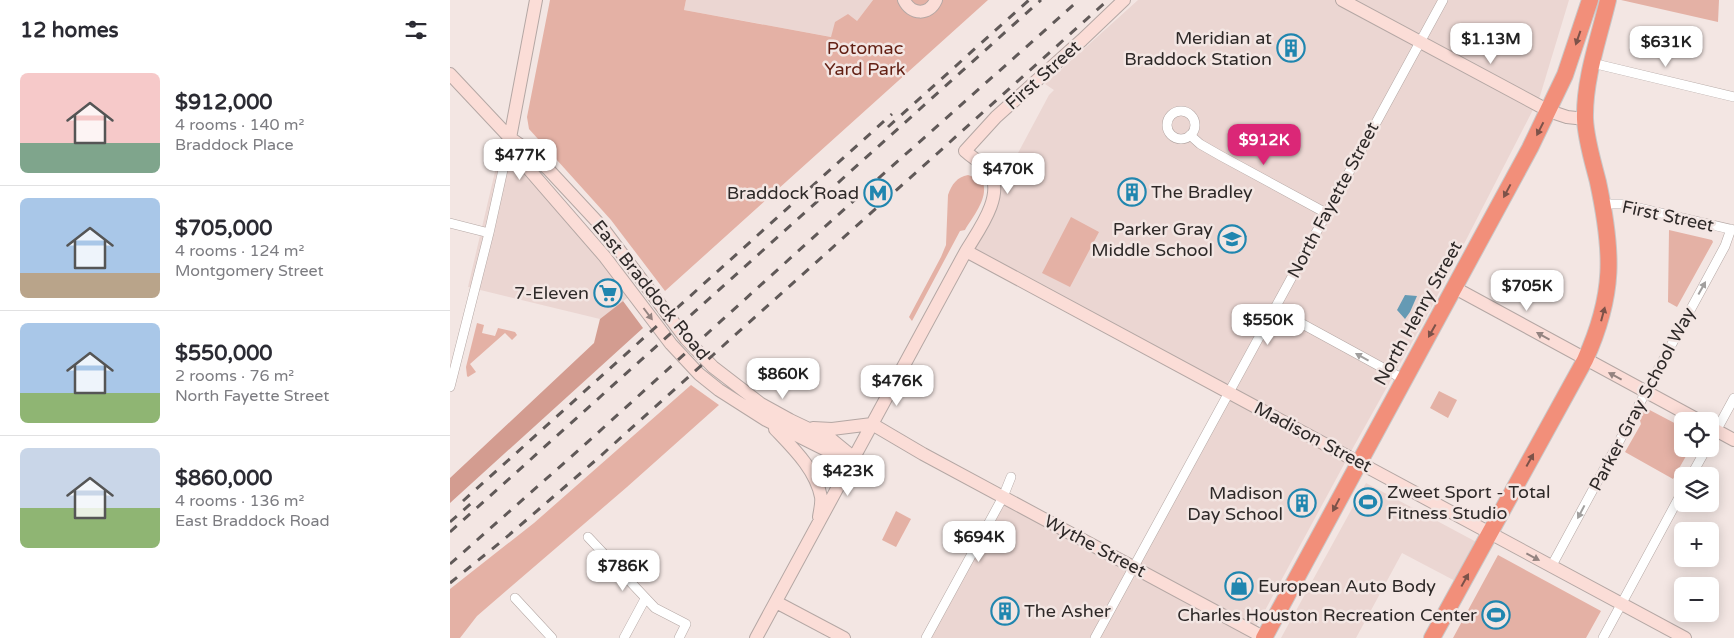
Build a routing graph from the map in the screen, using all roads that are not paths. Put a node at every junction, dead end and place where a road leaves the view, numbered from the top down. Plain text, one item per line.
1 (536, 0) edge
2 (904, 0) edge
3 (936, 0) edge
4 (1124, 0) edge
5 (1342, 0) edge
6 (1442, 0) edge
7 (1590, 0) edge
8 (1608, 0) edge
9 (1420, 42) junction
10 (1592, 63) junction
11 (450, 74) edge
12 (1734, 97) edge
13 (1549, 111) junction
14 (1585, 119) junction
15 (1190, 135) dead end
16 (510, 138) junction
17 (1602, 204) junction
18 (1326, 214) junction
19 (450, 223) edge
20 (1732, 230) edge
21 (488, 233) junction
22 (966, 250) junction
23 (1455, 288) junction
24 (1275, 309) junction
25 (455, 343) edge
26 (1585, 360) junction
27 (1405, 380) junction
28 (450, 387) edge
29 (1229, 392) junction
30 (1646, 392) junction
31 (1734, 398) edge
32 (1683, 412) edge
33 (1719, 419) edge
34 (766, 420) junction
35 (872, 424) junction
36 (803, 426) junction
37 (1719, 431) edge
38 (1734, 440) edge
39 (854, 458) junction
40 (1360, 462) junction
41 (1011, 477) dead end
42 (1003, 497) junction
43 (1674, 507) edge
44 (818, 524) junction
45 (1490, 534) junction
46 (588, 536) dead end
47 (1133, 567) junction
48 (1551, 567) junction
49 (514, 598) dead end
50 (645, 599) junction
51 (776, 602) junction
52 (1622, 603) junction
53 (552, 638) edge
54 (624, 638) edge
55 (679, 638) edge
56 (756, 638) edge
57 (844, 638) edge
58 (926, 638) edge
59 (1094, 638) edge
60 (1265, 638) edge
61 (1432, 638) edge
62 (1603, 638) edge
63 (1685, 638) edge

1 - 16 street
2 - 3 street
4 - 22 street, First Street
5 - 9 street
6 - 9 street, North Fayette Street
7 -> 13 highway, North Henry Street
8 - 10 highway
9 - 13 street
9 - 18 street, North Fayette Street
10 - 12 street
10 - 14 highway
11 - 16 street, East Braddock Road
13 - 14 street
13 -> 23 highway, North Henry Street
14 - 17 highway
15 - 18 street
16 - 21 street
16 -> 34 street, East Braddock Road
16 - 36 street, East Braddock Road
17 - 20 street, First Street
26 -> 17 highway
18 - 24 street, North Fayette Street
19 - 21 street
30 -> 20 street, Parker Gray School Way
21 - 25 street
22 - 29 street, Madison Street
22 - 35 street
26 -> 23 street
23 -> 27 highway, North Henry Street
27 -> 24 street
24 - 29 street, North Fayette Street
25 - 28 street
30 -> 26 street
45 -> 26 highway
27 - 40 highway, North Henry Street
29 - 40 street, Madison Street
29 - 47 street, North Fayette Street
30 - 32 street
30 -> 48 street, Parker Gray School Way
31 - 33 street
34 - 39 street, East Braddock Road
34 - 44 street
35 - 36 street
35 - 39 street
35 - 42 street, Wythe Street
36 - 39 street, East Braddock Road
37 - 38 street
39 - 44 street
40 - 45 street, Madison Street
40 -> 60 highway, North Henry Street
41 - 42 street
42 - 47 street, Wythe Street
42 - 58 street
43 - 52 street
44 - 51 street
45 -> 48 street, Madison Street
61 -> 45 highway
46 - 50 street
47 - 59 street, North Fayette Street
47 - 60 street, Wythe Street
48 - 52 street, Madison Street
49 - 53 street
50 - 54 street
50 - 55 street
51 - 56 street
51 - 57 street
52 - 62 street
52 - 63 street, Madison Street

